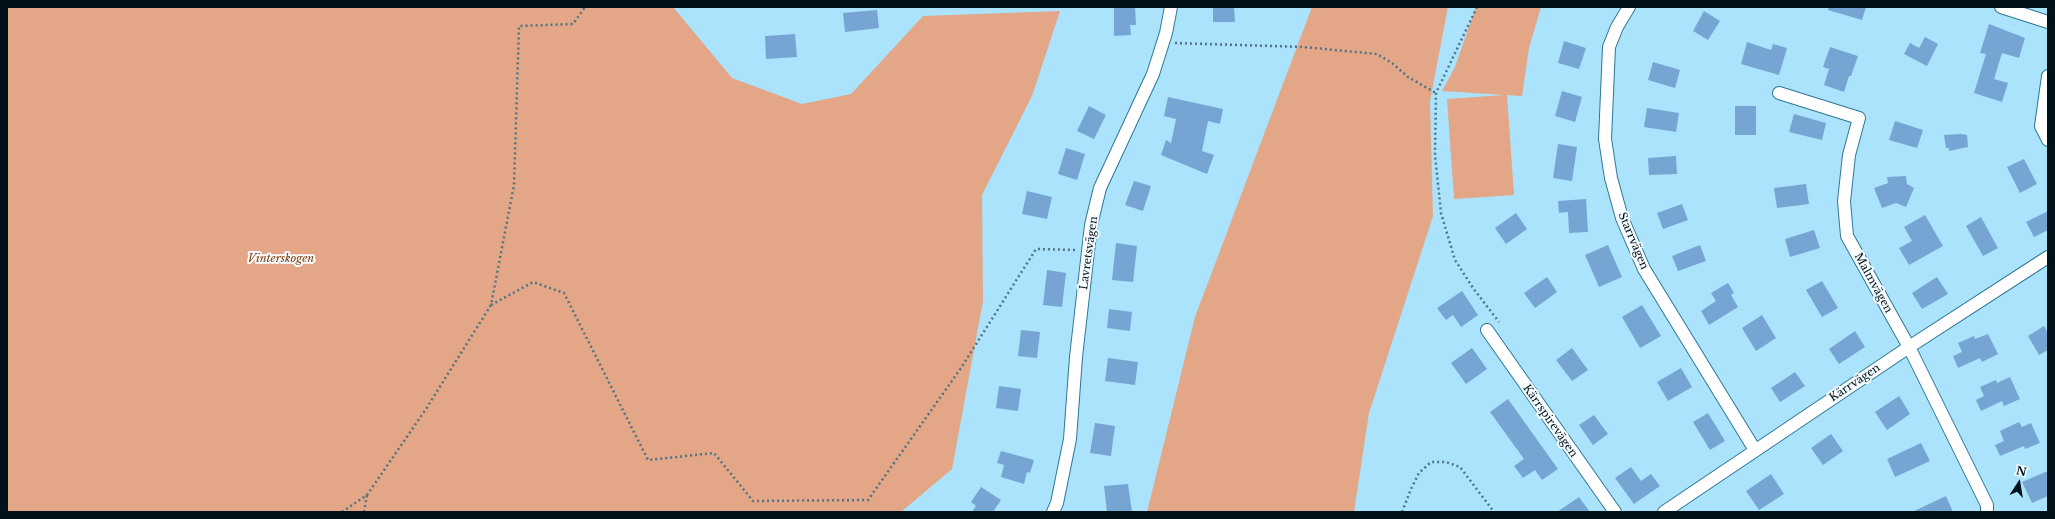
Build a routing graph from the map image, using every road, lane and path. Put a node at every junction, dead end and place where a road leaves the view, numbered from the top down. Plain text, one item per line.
1 (585, 7) edge
2 (1171, 7) edge
3 (1477, 7) edge
4 (1629, 7) edge
5 (2001, 7) edge
6 (2048, 22) edge
7 (1163, 42) junction
8 (2048, 76) edge
9 (1436, 93) junction
10 (1779, 93) dead end
11 (2048, 140) edge
12 (1088, 251) junction
13 (2048, 257) edge
14 (491, 304) junction
15 (1487, 330) joint
16 (1909, 347) junction
17 (1755, 450) junction
18 (367, 495) junction
19 (342, 512) edge
20 (364, 512) edge
21 (1053, 512) edge
22 (1402, 512) edge
23 (1494, 512) edge
24 (1615, 512) edge
25 (1664, 512) edge
26 (1987, 512) edge

1 - 14 path
2 - 7 street, Lavretsvägen
3 - 9 path
4 - 17 street, Starrvägen
5 - 6 street
7 - 9 path
7 - 12 street, Lavretsvägen
8 - 11 street
9 - 15 path
10 - 16 street, Malmvägen
12 - 14 path
12 - 21 street, Lavretsvägen
13 - 16 street, Kärrvägen
14 - 18 path
15 - 24 street, Kärrspirevägen
16 - 17 street, Kärrvägen
16 - 26 street, Malmvägen
17 - 25 street, Kärrvägen
18 - 19 path
18 - 20 path
22 - 23 path

